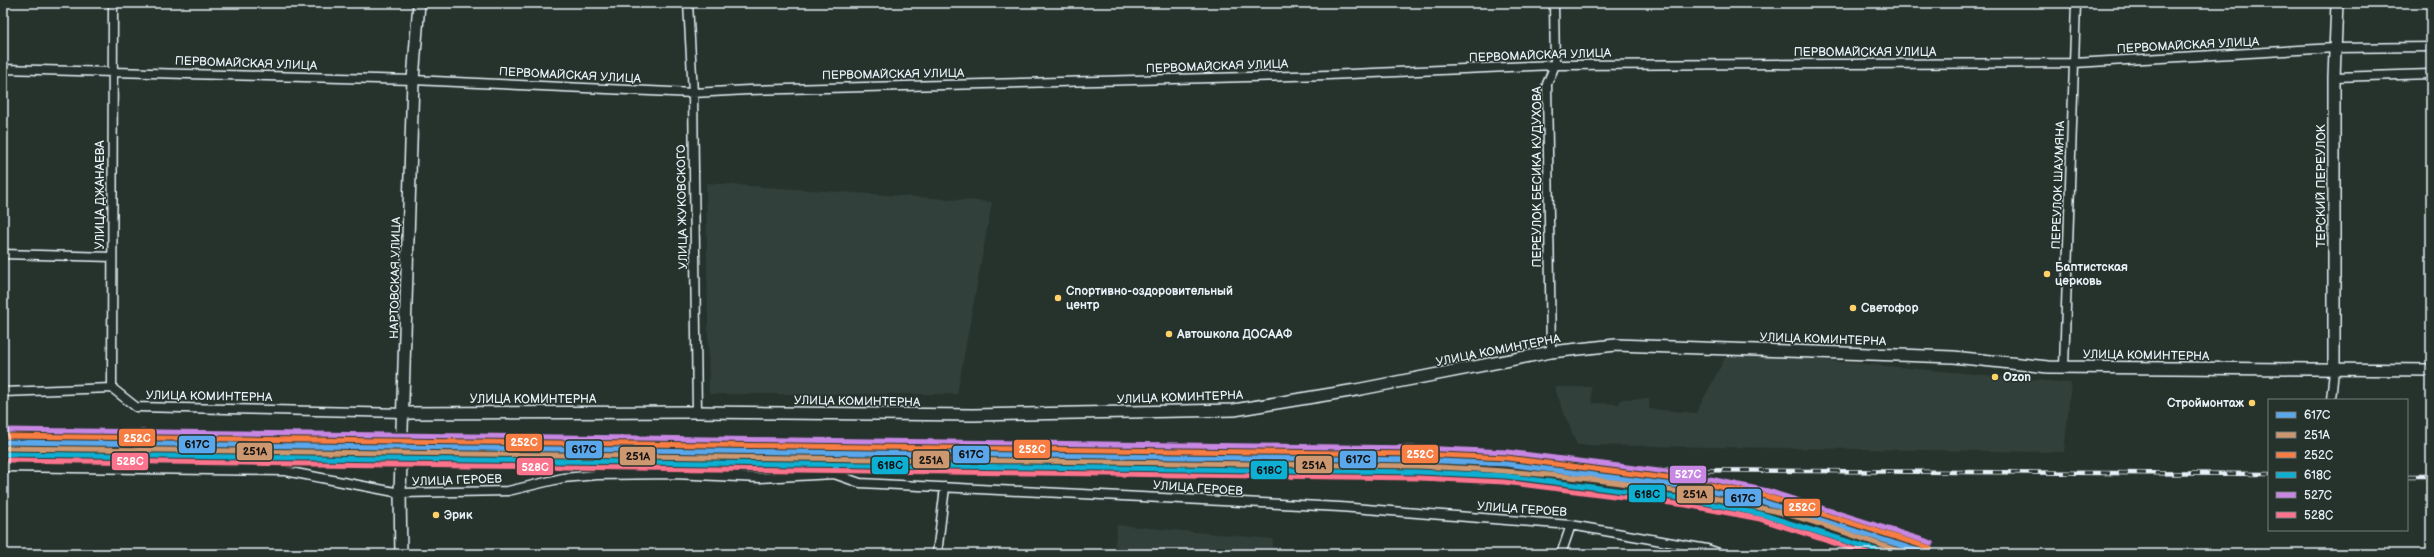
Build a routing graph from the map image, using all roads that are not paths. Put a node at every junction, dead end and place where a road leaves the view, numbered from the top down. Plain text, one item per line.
1 (113, 3) edge
2 (419, 3) edge
3 (688, 3) edge
4 (1554, 3) edge
5 (2076, 3) edge
6 (2337, 3) edge
7 (2431, 47) edge
8 (2334, 48) junction
9 (2074, 63) junction
10 (1555, 65) junction
11 (3, 69) edge
12 (112, 71) junction
13 (2431, 74) edge
14 (2334, 77) junction
15 (413, 80) junction
16 (693, 93) junction
17 (3, 254) edge
18 (112, 257) junction
19 (1551, 352) junction
20 (2064, 367) junction
21 (2334, 370) junction
22 (2431, 370) edge
23 (112, 388) junction
24 (3, 392) edge
25 (2331, 399) edge
26 (697, 412) junction
27 (404, 413) junction
28 (3, 467) edge
29 (945, 487) junction
30 (400, 493) junction
31 (1571, 525) junction
32 (401, 554) edge
33 (937, 554) edge
34 (1562, 554) edge
35 (1722, 554) edge

1 - 12 street, УЛИЦА ДЖАНАЕВА
2 - 15 street, НАРТОВСКАЯ УЛИЦА
3 - 16 street, УЛИЦА ЖУКОВСКОГО
4 - 10 street, ПЕРЕУЛОК БЕСИКА КУДУХОВА
5 - 9 street, ПЕРЕУЛОК ШАУМЯНА
6 - 8 street, ТЕРСКИЙ ПЕРЕУЛОК
7 - 8 street, ПЕРВОМАЙСКАЯ УЛИЦА
8 - 9 street, ПЕРВОМАЙСКАЯ УЛИЦА
8 - 14 street, ТЕРСКИЙ ПЕРЕУЛОК
9 - 10 street, ПЕРВОМАЙСКАЯ УЛИЦА
9 - 20 street, ПЕРЕУЛОК ШАУМЯНА
10 - 16 street, ПЕРВОМАЙСКАЯ УЛИЦА
10 - 19 street, ПЕРЕУЛОК БЕСИКА КУДУХОВА
11 - 12 street, ПЕРВОМАЙСКАЯ УЛИЦА
12 - 15 street, ПЕРВОМАЙСКАЯ УЛИЦА
12 - 18 street, УЛИЦА ДЖАНАЕВА
13 - 14 street
14 - 21 street, ТЕРСКИЙ ПЕРЕУЛОК
15 - 16 street, ПЕРВОМАЙСКАЯ УЛИЦА
15 - 27 street, НАРТОВСКАЯ УЛИЦА
16 - 26 street, УЛИЦА ЖУКОВСКОГО
17 - 18 street
18 - 23 street, УЛИЦА ДЖАНАЕВА
19 - 20 street, УЛИЦА КОМИНТЕРНА
19 - 26 street, УЛИЦА КОМИНТЕРНА
20 - 21 street, УЛИЦА КОМИНТЕРНА
21 - 22 street, УЛИЦА КОМИНТЕРНА
21 - 25 street
23 - 24 street
23 - 27 street, УЛИЦА КОМИНТЕРНА
26 - 27 street, УЛИЦА КОМИНТЕРНА
27 - 30 street, НАРТОВСКАЯ УЛИЦА
28 - 30 street, УЛИЦА ГЕРОЕВ
29 - 30 street, УЛИЦА ГЕРОЕВ
29 - 31 street, УЛИЦА ГЕРОЕВ
29 - 33 street
30 - 32 street, НАРТОВСКАЯ УЛИЦА
31 - 34 street
31 - 35 street, УЛИЦА ГЕРОЕВ

